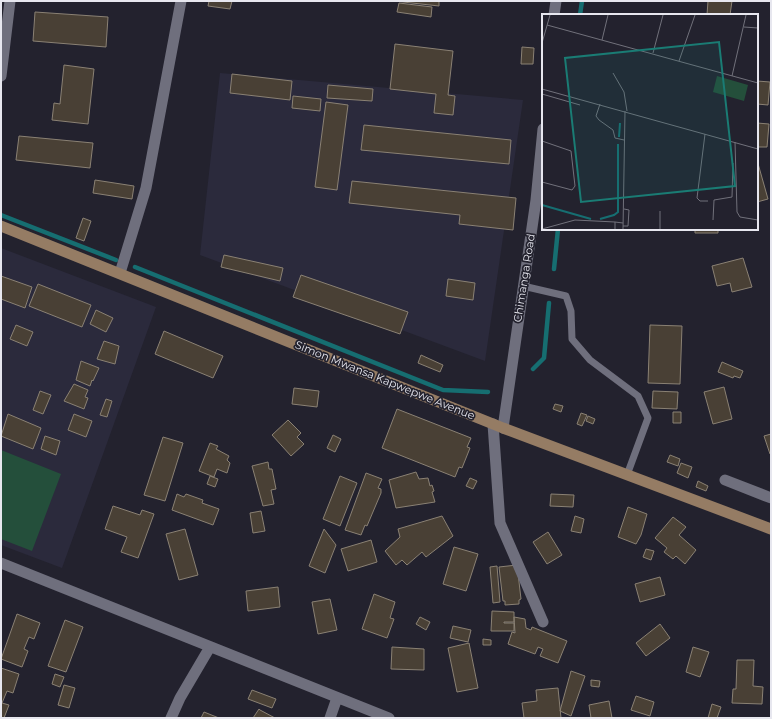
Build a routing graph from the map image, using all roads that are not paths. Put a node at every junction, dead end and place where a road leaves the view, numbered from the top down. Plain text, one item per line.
1 (10, 1) edge
2 (181, 1) edge
3 (556, 1) edge
4 (554, 14) edge
5 (1, 76) edge
6 (542, 139) edge
7 (1, 226) edge
8 (120, 273) junction
9 (523, 286) junction
10 (498, 426) junction
11 (627, 475) junction
12 (725, 480) dead end
13 (771, 498) edge
14 (771, 529) edge
15 (1, 563) edge
16 (543, 622) dead end
17 (210, 647) junction
18 (337, 698) junction
19 (171, 718) edge
20 (330, 718) edge
21 (389, 718) edge

1 - 5 street
2 - 8 street
3 - 4 street
6 - 9 street, Chimanga Road
7 - 8 main road, Simon Mwansa Kapwepwe Avenue
8 - 10 main road, Simon Mwansa Kapwepwe Avenue
9 - 10 street, Chimanga Road
9 - 11 lane
10 - 11 main road, Simon Mwansa Kapwepwe Avenue
10 - 16 street, Chimanga Road
11 - 14 main road, Simon Mwansa Kapwepwe Avenue
12 - 13 street
15 - 17 street
17 - 18 street
17 - 19 street
18 - 20 street
18 - 21 street

